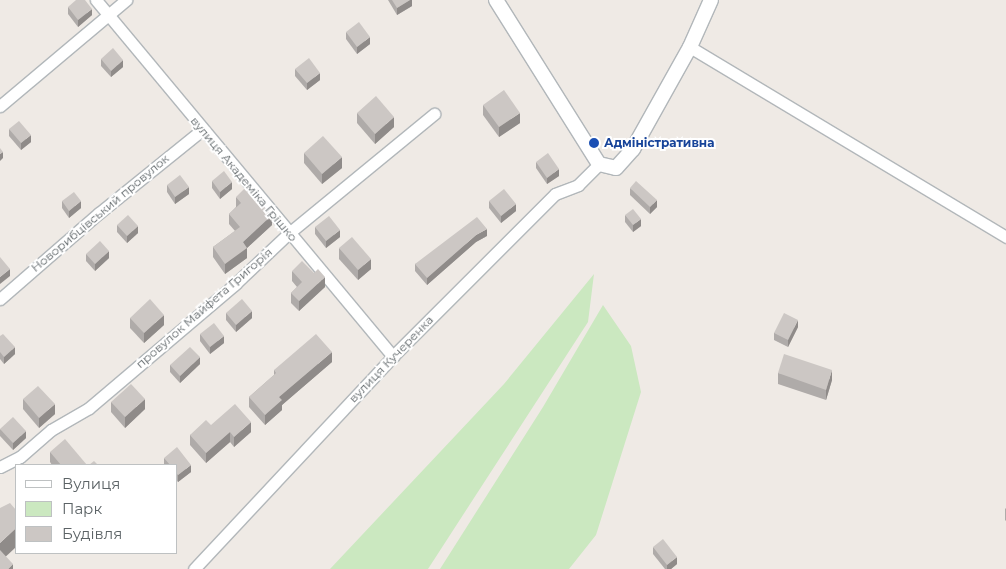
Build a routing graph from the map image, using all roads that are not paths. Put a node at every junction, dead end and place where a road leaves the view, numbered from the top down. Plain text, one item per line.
1 (96, 0) edge
2 (126, 0) edge
3 (496, 0) edge
4 (711, 0) edge
5 (108, 16) junction
6 (690, 47) junction
7 (0, 106) edge
8 (434, 114) dead end
9 (202, 130) junction
10 (599, 164) junction
11 (289, 233) junction
12 (1006, 237) edge
13 (0, 299) edge
14 (393, 356) junction
15 (0, 467) edge
16 (194, 569) edge

1 - 5 street, вулиця Академіка Грішко
2 - 5 street
3 - 10 street
4 - 6 street
5 - 7 street
5 - 9 street, вулиця Академіка Грішко
6 - 10 street
6 - 12 street
8 - 11 street, провулок Майфета Григорія
9 - 11 street, вулиця Академіка Грішко
9 - 13 street, Новорибцівський провулок
10 - 14 street, вулиця Кучеренка
11 - 14 street, вулиця Академіка Грішко
11 - 15 street, провулок Майфета Григорія
14 - 16 street, вулиця Кучеренка

